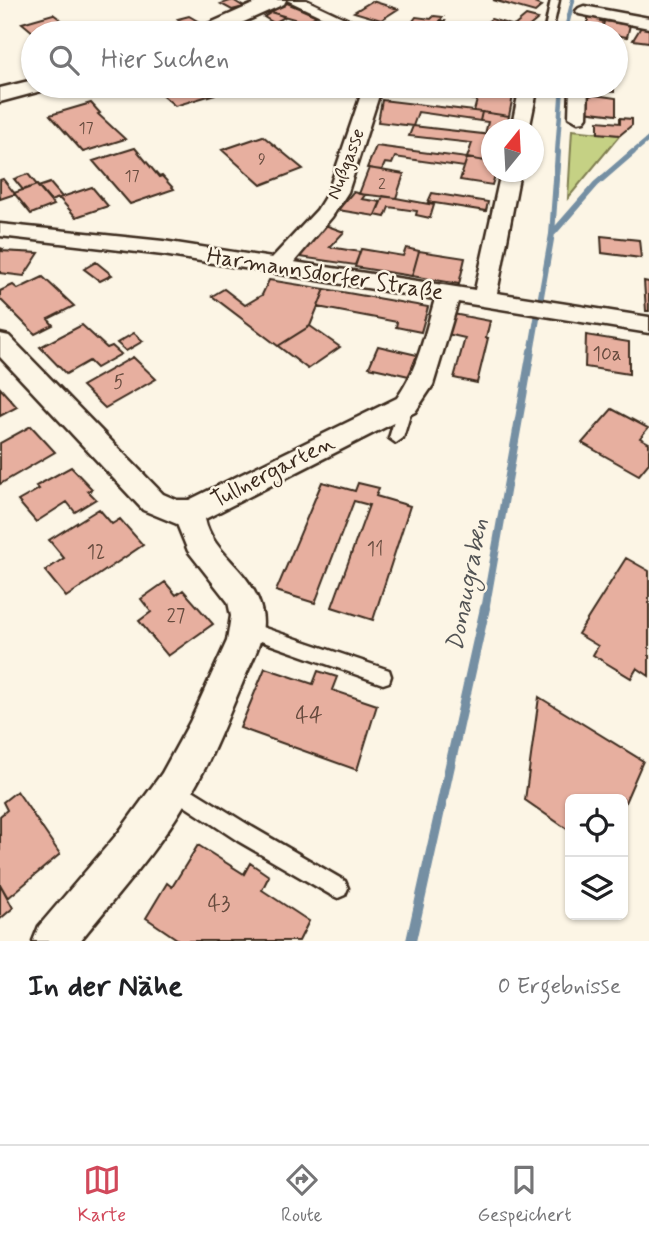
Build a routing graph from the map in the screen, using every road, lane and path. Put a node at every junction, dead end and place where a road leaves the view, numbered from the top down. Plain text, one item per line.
1 (277, 0) edge
2 (294, 0) edge
3 (555, 0) edge
4 (584, 11) edge
5 (231, 21) edge
6 (341, 21) edge
7 (551, 21) edge
8 (649, 23) edge
9 (21, 89) edge
10 (0, 95) edge
11 (369, 98) edge
12 (527, 98) edge
13 (579, 98) edge
14 (578, 117) dead end
15 (522, 119) edge
16 (510, 182) edge
17 (0, 230) edge
18 (277, 267) junction
19 (448, 295) junction
20 (494, 302) junction
21 (649, 325) edge
22 (0, 342) edge
23 (406, 405) junction
24 (396, 438) dead end
25 (189, 512) junction
26 (247, 629) junction
27 (383, 676) dead end
28 (174, 787) junction
29 (338, 888) dead end
30 (54, 941) edge

1 - 5 street
2 - 6 street
3 - 7 lane
4 - 8 street
9 - 10 street
11 - 18 street, Nußgasse
12 - 15 street
13 - 14 street
16 - 20 street
17 - 18 street, Harmannsdorfer Straße
18 - 19 street, Harmannsdorfer Straße
19 - 20 street, Harmannsdorfer Straße
19 - 23 street
20 - 21 street, Harmannsdorfer Straße
22 - 25 street, Tullnergarten
23 - 24 lane
23 - 25 street, Tullnergarten
25 - 26 street
26 - 27 lane
26 - 28 street
28 - 29 lane
28 - 30 street

